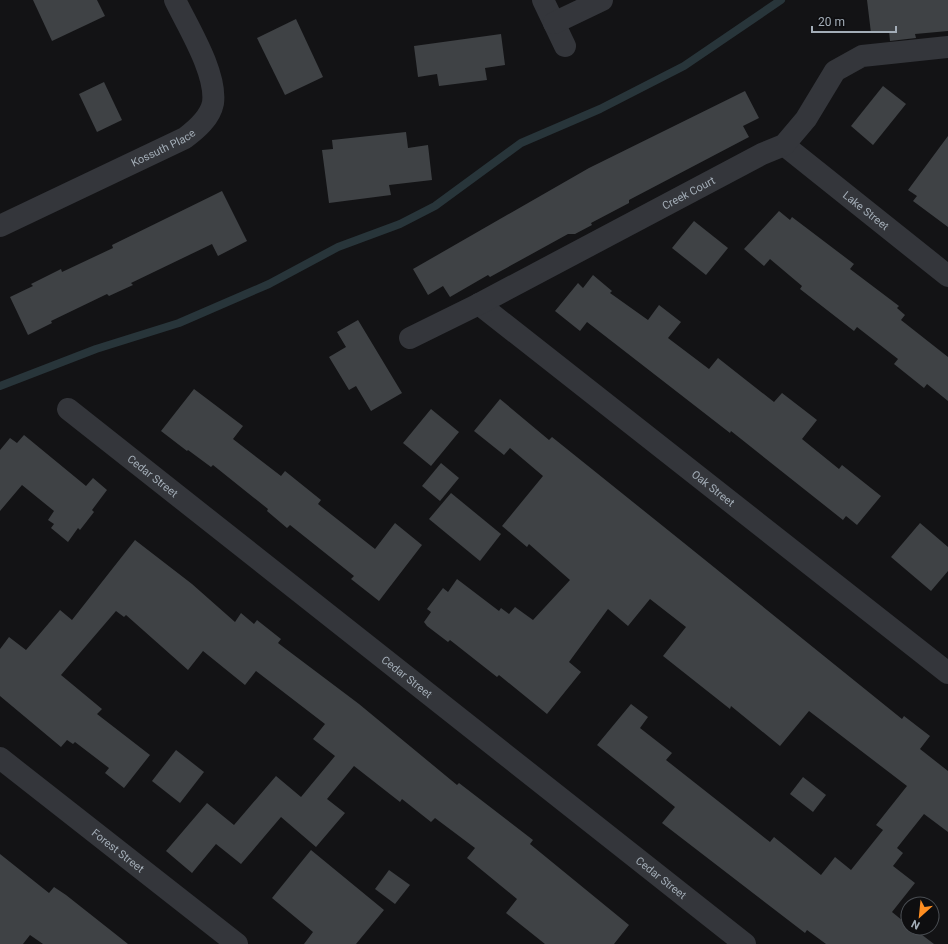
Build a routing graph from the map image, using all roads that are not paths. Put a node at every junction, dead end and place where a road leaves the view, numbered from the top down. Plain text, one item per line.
1 (175, 0) edge
2 (543, 0) edge
3 (602, 0) edge
4 (554, 23) junction
5 (565, 46) dead end
6 (948, 47) edge
7 (784, 144) junction
8 (0, 226) edge
9 (948, 276) edge
10 (479, 304) junction
11 (410, 338) dead end
12 (68, 409) dead end
13 (948, 673) edge
14 (0, 758) edge
15 (237, 944) edge
16 (745, 944) edge

1 - 8 street, Kossuth Place
2 - 4 street
3 - 4 street
4 - 5 street
6 - 7 street, Creek Court
7 - 9 street, Lake Street
7 - 10 street, Creek Court
10 - 11 street, Creek Court
10 - 13 street, Oak Street
12 - 16 street, Cedar Street
14 - 15 street, Forest Street

